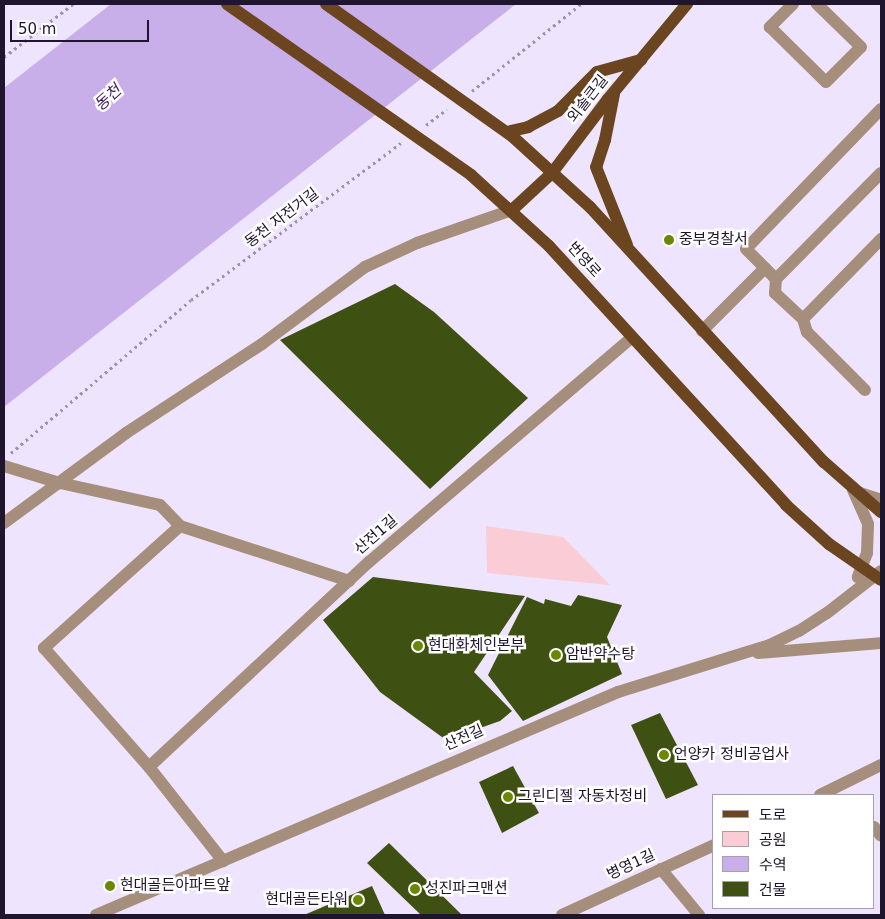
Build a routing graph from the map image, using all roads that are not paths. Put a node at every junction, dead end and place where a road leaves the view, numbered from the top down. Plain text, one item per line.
1 (227, 4) edge
2 (326, 4) edge
3 (687, 4) edge
4 (793, 4) edge
5 (817, 4) edge
6 (641, 60) junction
7 (614, 92) junction
8 (881, 109) edge
9 (510, 135) junction
10 (552, 172) junction
11 (881, 173) edge
12 (512, 210) junction
13 (881, 240) edge
14 (630, 252) junction
15 (765, 268) junction
16 (776, 279) junction
17 (803, 319) junction
18 (702, 331) junction
19 (632, 337) junction
20 (866, 390) dead end
21 (4, 466) edge
22 (54, 481) junction
23 (854, 490) junction
24 (881, 500) edge
25 (881, 512) edge
26 (4, 523) edge
27 (180, 526) junction
28 (874, 573) edge
29 (349, 581) junction
30 (881, 643) edge
31 (735, 655) junction
32 (881, 765) edge
33 (149, 767) junction
34 (846, 790) edge
35 (825, 794) edge
36 (712, 846) edge
37 (223, 861) junction
38 (661, 869) junction
39 (96, 915) edge
40 (562, 915) edge
41 (699, 915) edge

1 - 12 main road, 번영로, bridge
2 - 9 main road, bridge
3 - 6 main road, 외솔큰길
4 - 5 street
6 - 7 main road, 외솔큰길
6 - 9 main road
7 - 10 main road, 외솔큰길
7 - 14 main road
8 - 15 street
9 - 10 main road
10 - 12 main road, 외솔큰길
10 - 14 main road
11 - 16 street
12 - 19 main road, 번영로
12 - 22 street
13 - 17 street
14 - 18 main road
15 - 16 street
15 - 18 street
16 - 17 street
17 - 20 street
18 - 23 main road
19 - 28 main road, 번영로
19 - 29 street, 산전1길
21 - 22 street
22 - 26 street
22 - 27 street
23 - 24 street
23 - 25 main road
23 - 28 street
27 - 29 street
27 - 33 street
28 - 31 street, 산전길
29 - 33 street, 산전1길
30 - 31 street
31 - 37 street, 산전길
32 - 34 street
33 - 37 street
34 - 35 street
36 - 38 street, 병영1길
37 - 39 street, 산전길
38 - 40 street, 병영1길
38 - 41 street

